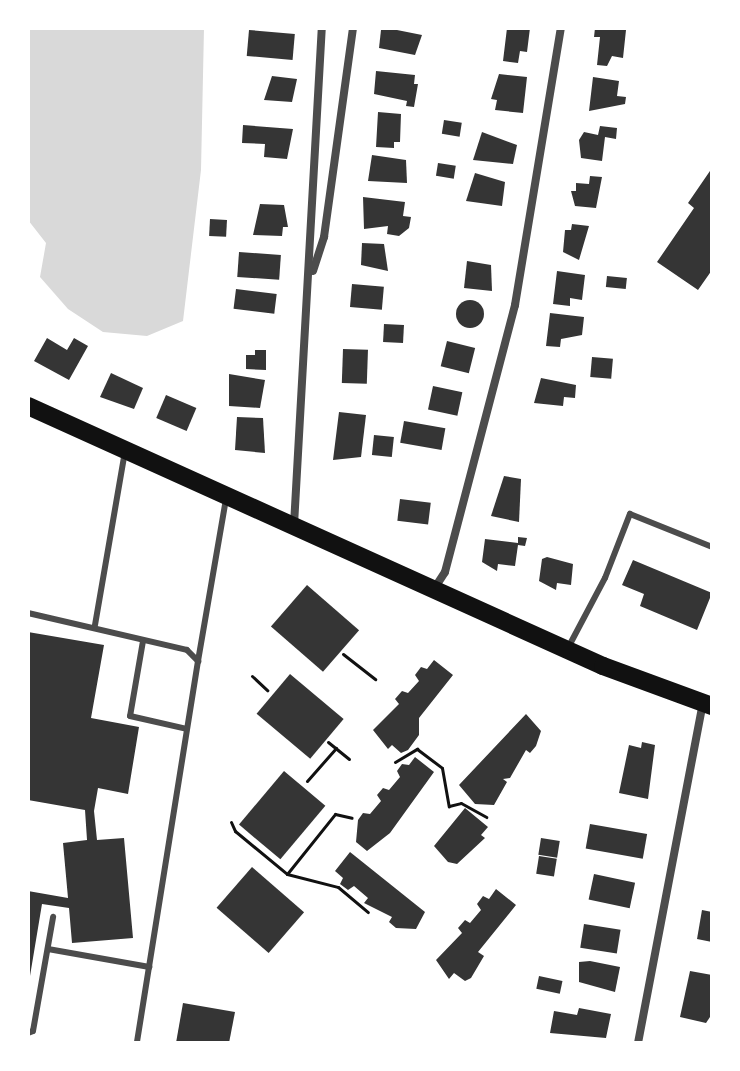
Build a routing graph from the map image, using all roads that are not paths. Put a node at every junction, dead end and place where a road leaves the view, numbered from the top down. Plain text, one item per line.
1 (322, 28) edge
2 (353, 28) edge
3 (560, 32) edge
4 (311, 276) junction
5 (28, 406) edge
6 (125, 452) junction
7 (226, 497) junction
8 (294, 527) junction
9 (712, 547) edge
10 (434, 590) junction
11 (28, 613) edge
12 (95, 625) junction
13 (143, 641) junction
14 (567, 649) junction
15 (198, 661) junction
16 (708, 705) edge
17 (187, 729) junction
18 (53, 917) dead end
19 (48, 949) junction
20 (149, 967) junction
21 (28, 1033) edge
22 (137, 1043) edge
23 (638, 1043) edge

1 - 4 street
2 - 4 street
3 - 10 street
4 - 8 street
5 - 6 main road
6 - 7 main road
6 - 12 lane
7 - 8 main road
7 - 15 lane
8 - 10 main road
9 - 14 lane
10 - 14 main road
11 - 12 lane
12 - 13 lane
13 - 15 lane
13 - 17 lane
14 - 16 main road
15 - 17 lane
16 - 23 street
17 - 20 lane
18 - 19 lane
19 - 20 lane
19 - 21 lane
20 - 22 lane

